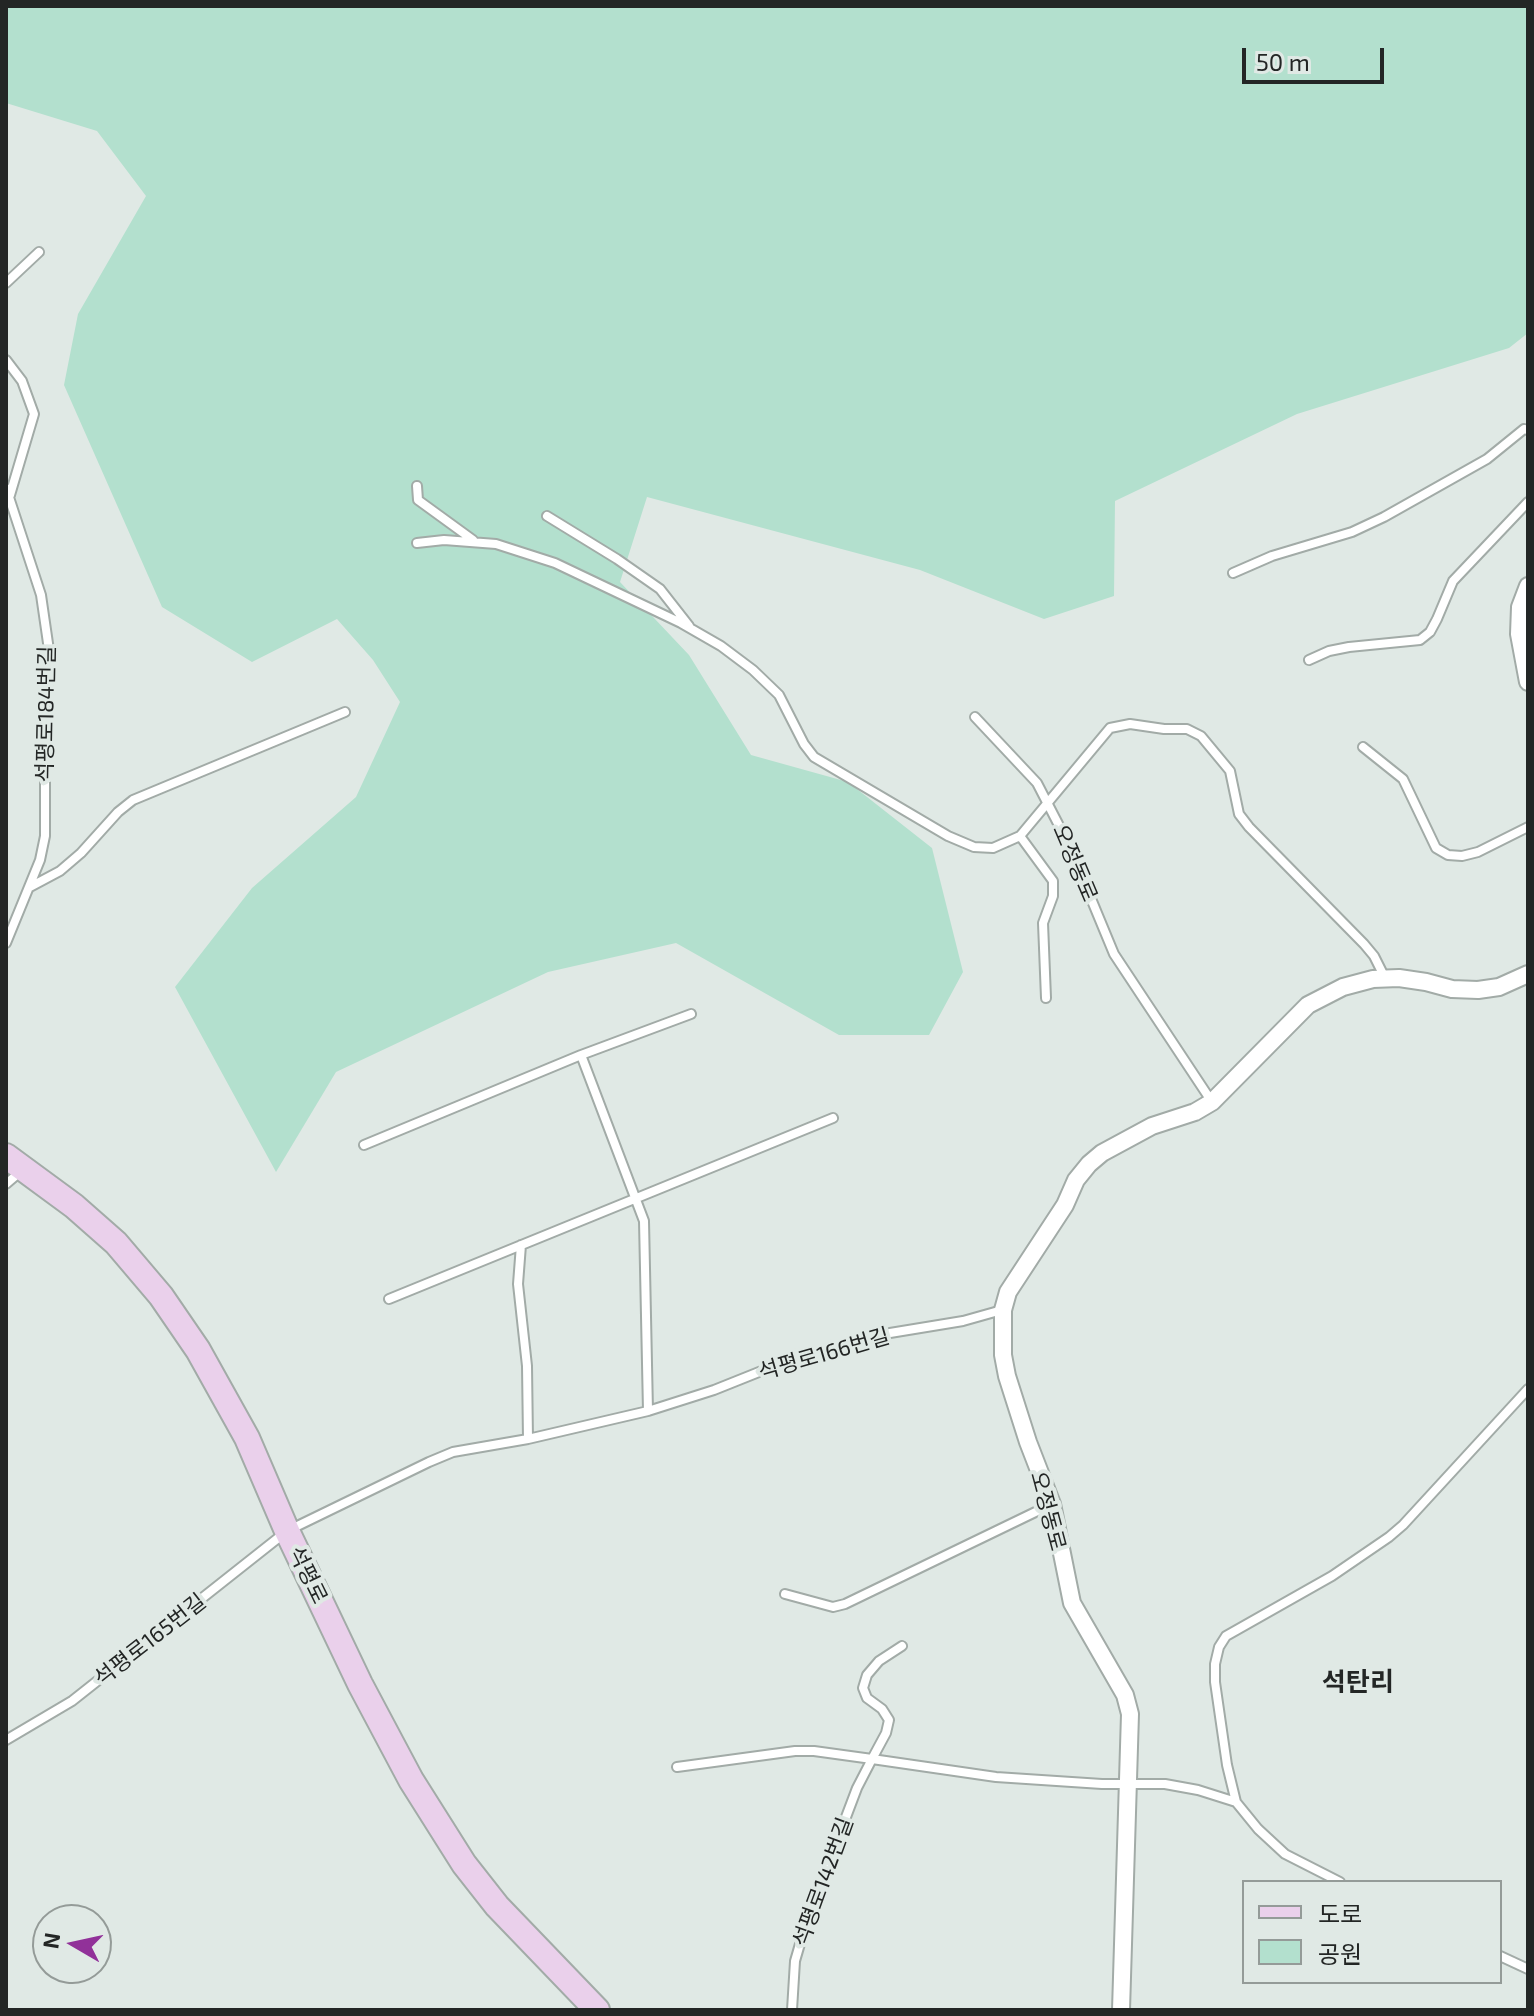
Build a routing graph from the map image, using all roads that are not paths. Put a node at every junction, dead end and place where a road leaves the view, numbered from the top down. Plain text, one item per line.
1 (39, 252) dead end
2 (6, 283) edge
3 (6, 360) edge
4 (1528, 430) edge
5 (417, 486) dead end
6 (8, 491) edge
7 (1528, 502) edge
8 (547, 516) dead end
9 (473, 540) junction
10 (417, 543) dead end
11 (1233, 573) dead end
12 (1528, 586) edge
13 (692, 629) junction
14 (1309, 660) dead end
15 (1528, 682) edge
16 (345, 712) dead end
17 (975, 717) dead end
18 (1363, 747) dead end
19 (1048, 804) junction
20 (1528, 827) edge
21 (1020, 836) junction
22 (30, 887) junction
23 (6, 943) edge
24 (1528, 974) edge
25 (1385, 978) junction
26 (1046, 998) dead end
27 (691, 1014) dead end
28 (581, 1055) junction
29 (1212, 1102) junction
30 (833, 1118) dead end
31 (364, 1145) dead end
32 (12, 1170) edge
33 (636, 1200) junction
34 (521, 1245) junction
35 (389, 1299) dead end
36 (1003, 1310) junction
37 (1528, 1389) edge
38 (648, 1411) junction
39 (528, 1439) junction
40 (1052, 1504) junction
41 (287, 1531) junction
42 (785, 1594) dead end
43 (902, 1646) dead end
44 (6, 1740) edge
45 (872, 1759) junction
46 (677, 1767) dead end
47 (1129, 1784) junction
48 (1236, 1802) junction
49 (1336, 1880) edge
50 (1502, 1957) edge
51 (1528, 1969) edge
52 (597, 2010) edge
53 (792, 2010) edge
54 (1121, 2010) edge

1 - 2 lane
3 - 6 lane, 석평로184번길
4 - 11 lane
5 - 9 lane
6 - 22 lane, 석평로184번길
7 - 14 lane
8 - 13 lane
9 - 10 lane
9 - 13 lane
12 - 15 street
13 - 21 lane
16 - 22 lane
17 - 19 lane, 오정동로
18 - 20 lane
19 - 21 lane
19 - 25 lane
19 - 29 lane, 오정동로
21 - 26 lane
22 - 23 lane, 석평로184번길
24 - 25 street, 오정동로
25 - 29 street, 오정동로
27 - 28 lane
28 - 31 lane
28 - 33 lane
29 - 36 street, 오정동로
30 - 33 lane
32 - 41 street, 석평로
33 - 34 lane
33 - 38 lane
34 - 35 lane
34 - 39 lane
36 - 38 lane, 석평로166번길
36 - 40 street, 오정동로
37 - 48 lane
38 - 39 lane, 석평로166번길
39 - 41 lane, 석평로166번길
40 - 42 lane
40 - 47 street, 오정동로
41 - 44 lane, 석평로165번길
41 - 52 street, 석평로
43 - 45 lane, 석평로142번길
45 - 46 lane
45 - 47 lane
45 - 53 lane, 석평로142번길
47 - 48 lane
47 - 54 street, 오정동로
48 - 49 lane
50 - 51 lane

